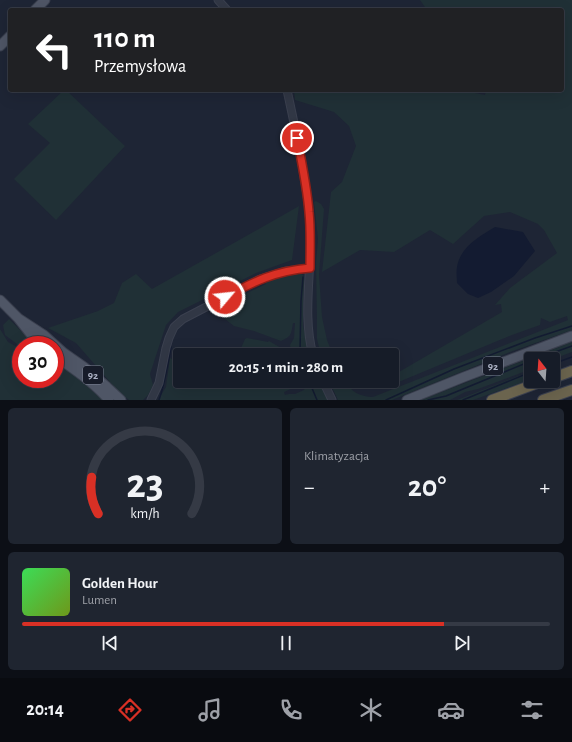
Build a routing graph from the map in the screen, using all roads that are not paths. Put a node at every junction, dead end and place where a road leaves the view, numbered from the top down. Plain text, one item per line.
1 (45, 0) edge
2 (218, 0) edge
3 (37, 8) edge
4 (225, 8) edge
5 (8, 38) edge
6 (0, 46) edge
7 (287, 92) edge
8 (310, 268) junction
9 (0, 300) edge
10 (18, 318) junction
11 (33, 336) edge
12 (572, 336) edge
13 (311, 348) edge
14 (64, 363) edge
15 (572, 371) edge
16 (560, 375) edge
17 (327, 388) edge
18 (525, 388) edge
19 (572, 390) edge
20 (151, 399) edge
21 (109, 400) edge
22 (121, 400) edge
23 (332, 400) edge
24 (407, 400) edge
25 (492, 400) edge
26 (543, 400) edge

1 - 3 main road
2 - 4 street
5 - 6 main road
7 - 8 street
8 - 13 street
8 - 20 street
9 - 10 main road, 92
10 - 11 main road, 92
10 - 22 main road, 92
12 - 24 main road, 92
14 - 21 main road, 92
15 - 16 highway
17 - 23 street
18 - 25 highway
19 - 26 highway

